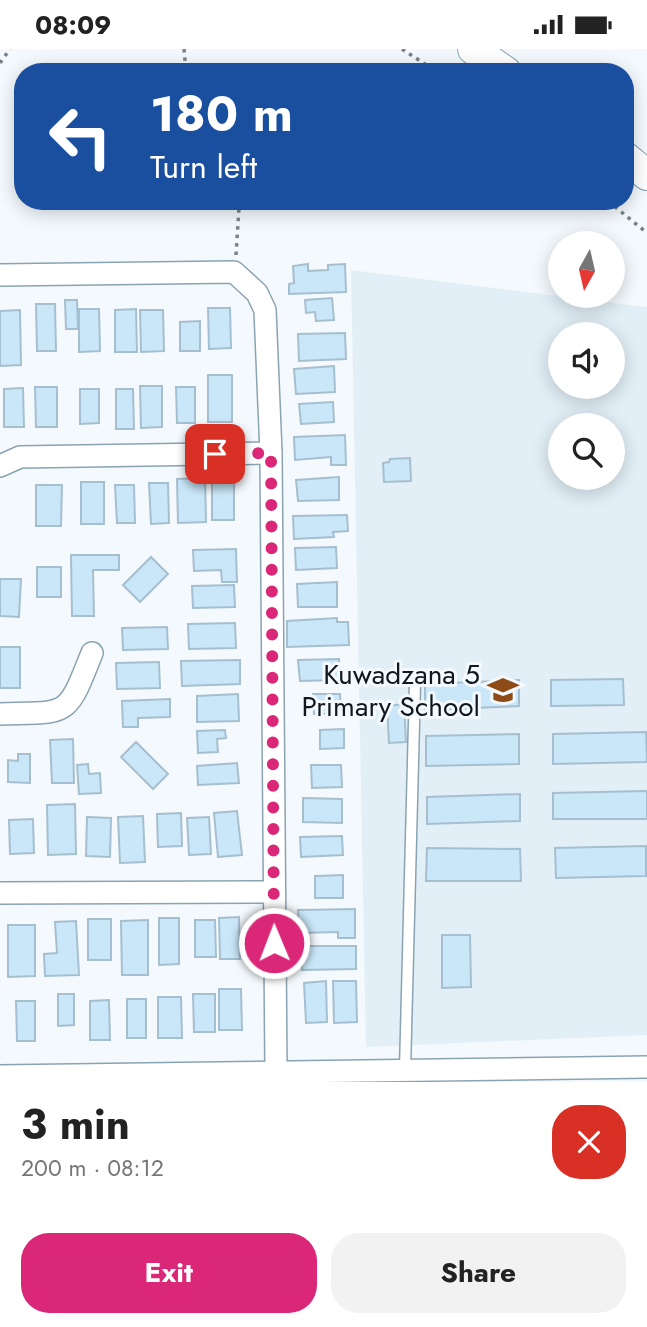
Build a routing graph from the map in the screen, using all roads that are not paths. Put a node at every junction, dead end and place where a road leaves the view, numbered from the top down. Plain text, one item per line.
1 (473, 49) edge
2 (493, 63) edge
3 (0, 275) edge
4 (271, 453) junction
5 (0, 466) edge
6 (92, 653) dead end
7 (415, 684) dead end
8 (0, 714) edge
9 (273, 892) junction
10 (0, 893) edge
11 (647, 1067) edge
12 (405, 1070) junction
13 (276, 1072) junction
14 (0, 1076) edge
15 (27, 1079) edge

1 - 2 street
3 - 4 street
4 - 5 street
4 - 9 street
6 - 8 street
7 - 12 lane
9 - 10 street
9 - 13 street
11 - 12 street
12 - 13 street
13 - 15 street
14 - 15 street

